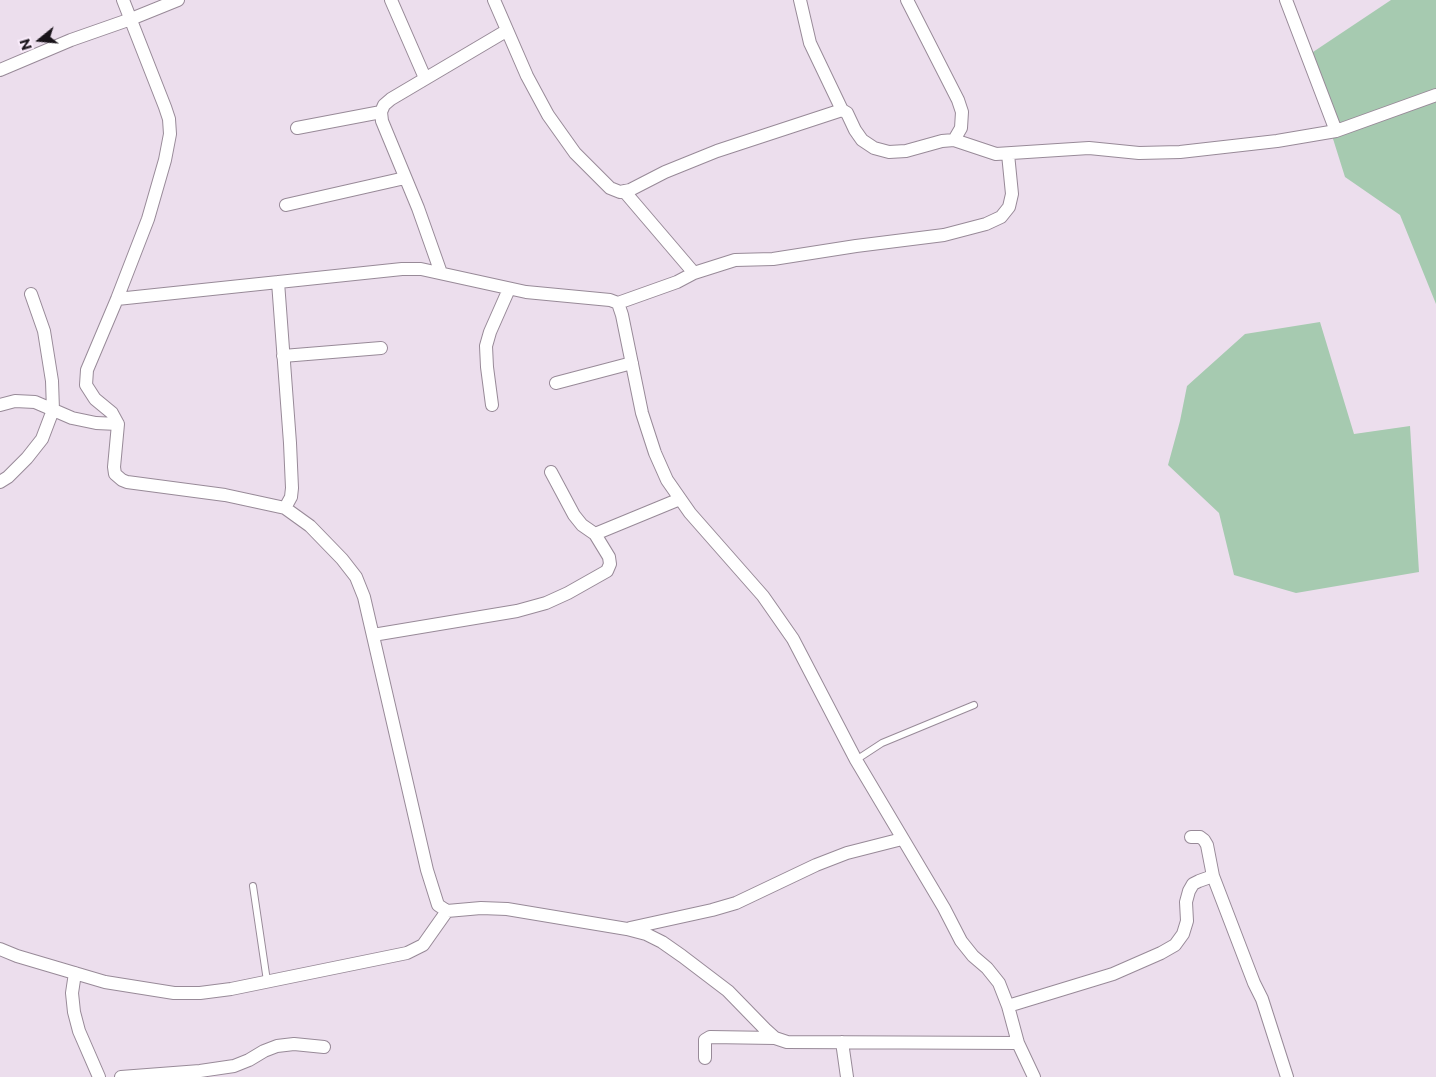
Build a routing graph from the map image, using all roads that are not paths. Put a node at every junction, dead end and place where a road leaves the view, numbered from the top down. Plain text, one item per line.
1 (123, 0) edge
2 (178, 0) edge
3 (392, 0) edge
4 (494, 0) edge
5 (800, 0) edge
6 (907, 0) edge
7 (1286, 0) edge
8 (131, 19) junction
9 (506, 31) junction
10 (0, 70) edge
11 (425, 78) junction
12 (1436, 95) edge
13 (842, 110) junction
14 (381, 112) junction
15 (297, 128) dead end
16 (1336, 132) junction
17 (954, 140) junction
18 (1008, 154) junction
19 (405, 178) junction
20 (624, 191) junction
21 (286, 206) dead end
22 (694, 272) junction
23 (442, 273) junction
24 (278, 282) junction
25 (509, 289) junction
26 (31, 294) dead end
27 (117, 299) junction
28 (618, 303) junction
29 (381, 348) dead end
30 (283, 356) junction
31 (632, 363) junction
32 (556, 383) dead end
33 (0, 405) edge
34 (492, 405) dead end
35 (53, 410) junction
36 (118, 424) junction
37 (551, 472) dead end
38 (0, 482) edge
39 (680, 500) junction
40 (286, 508) junction
41 (595, 534) junction
42 (373, 635) junction
43 (974, 705) dead end
44 (856, 760) junction
45 (1191, 837) dead end
46 (902, 839) junction
47 (1214, 876) junction
48 (253, 886) dead end
49 (447, 911) junction
50 (627, 929) junction
51 (0, 949) edge
52 (76, 973) junction
53 (267, 982) junction
54 (1008, 1006) junction
55 (775, 1038) junction
56 (842, 1042) junction
57 (1018, 1044) junction
58 (324, 1047) dead end
59 (705, 1058) dead end
60 (99, 1077) edge
61 (121, 1077) edge
62 (847, 1077) edge
63 (1034, 1077) edge
64 (1287, 1077) edge

1 - 8 street
2 - 8 street
3 - 11 street
4 - 9 street
5 - 13 street
6 - 17 street
7 - 16 street
8 - 10 street
8 - 27 street
9 - 11 street
9 - 20 street
11 - 14 street
12 - 16 street
13 - 17 street
13 - 20 street
14 - 15 street
14 - 19 street
16 - 18 street
17 - 18 street
18 - 22 street
19 - 21 street
19 - 23 street
20 - 22 street
22 - 28 street
23 - 24 street
23 - 25 street
24 - 27 street
24 - 30 street
25 - 28 street
25 - 34 street
26 - 35 street
27 - 36 street
28 - 31 street
29 - 30 street
30 - 40 street
31 - 32 street
31 - 39 street
33 - 35 street
35 - 36 street
35 - 38 street
36 - 40 street
37 - 41 street
39 - 41 street
39 - 44 street
40 - 42 street
41 - 42 street
42 - 49 street
43 - 44 lane
44 - 46 street
45 - 47 street
46 - 50 street
46 - 54 street
47 - 54 street
47 - 64 street
48 - 53 lane
49 - 50 street
49 - 53 street
50 - 55 street
51 - 52 street
52 - 53 street
52 - 60 street
54 - 57 street
55 - 56 street
55 - 59 street
56 - 57 street
56 - 62 street
57 - 63 street
58 - 61 street

